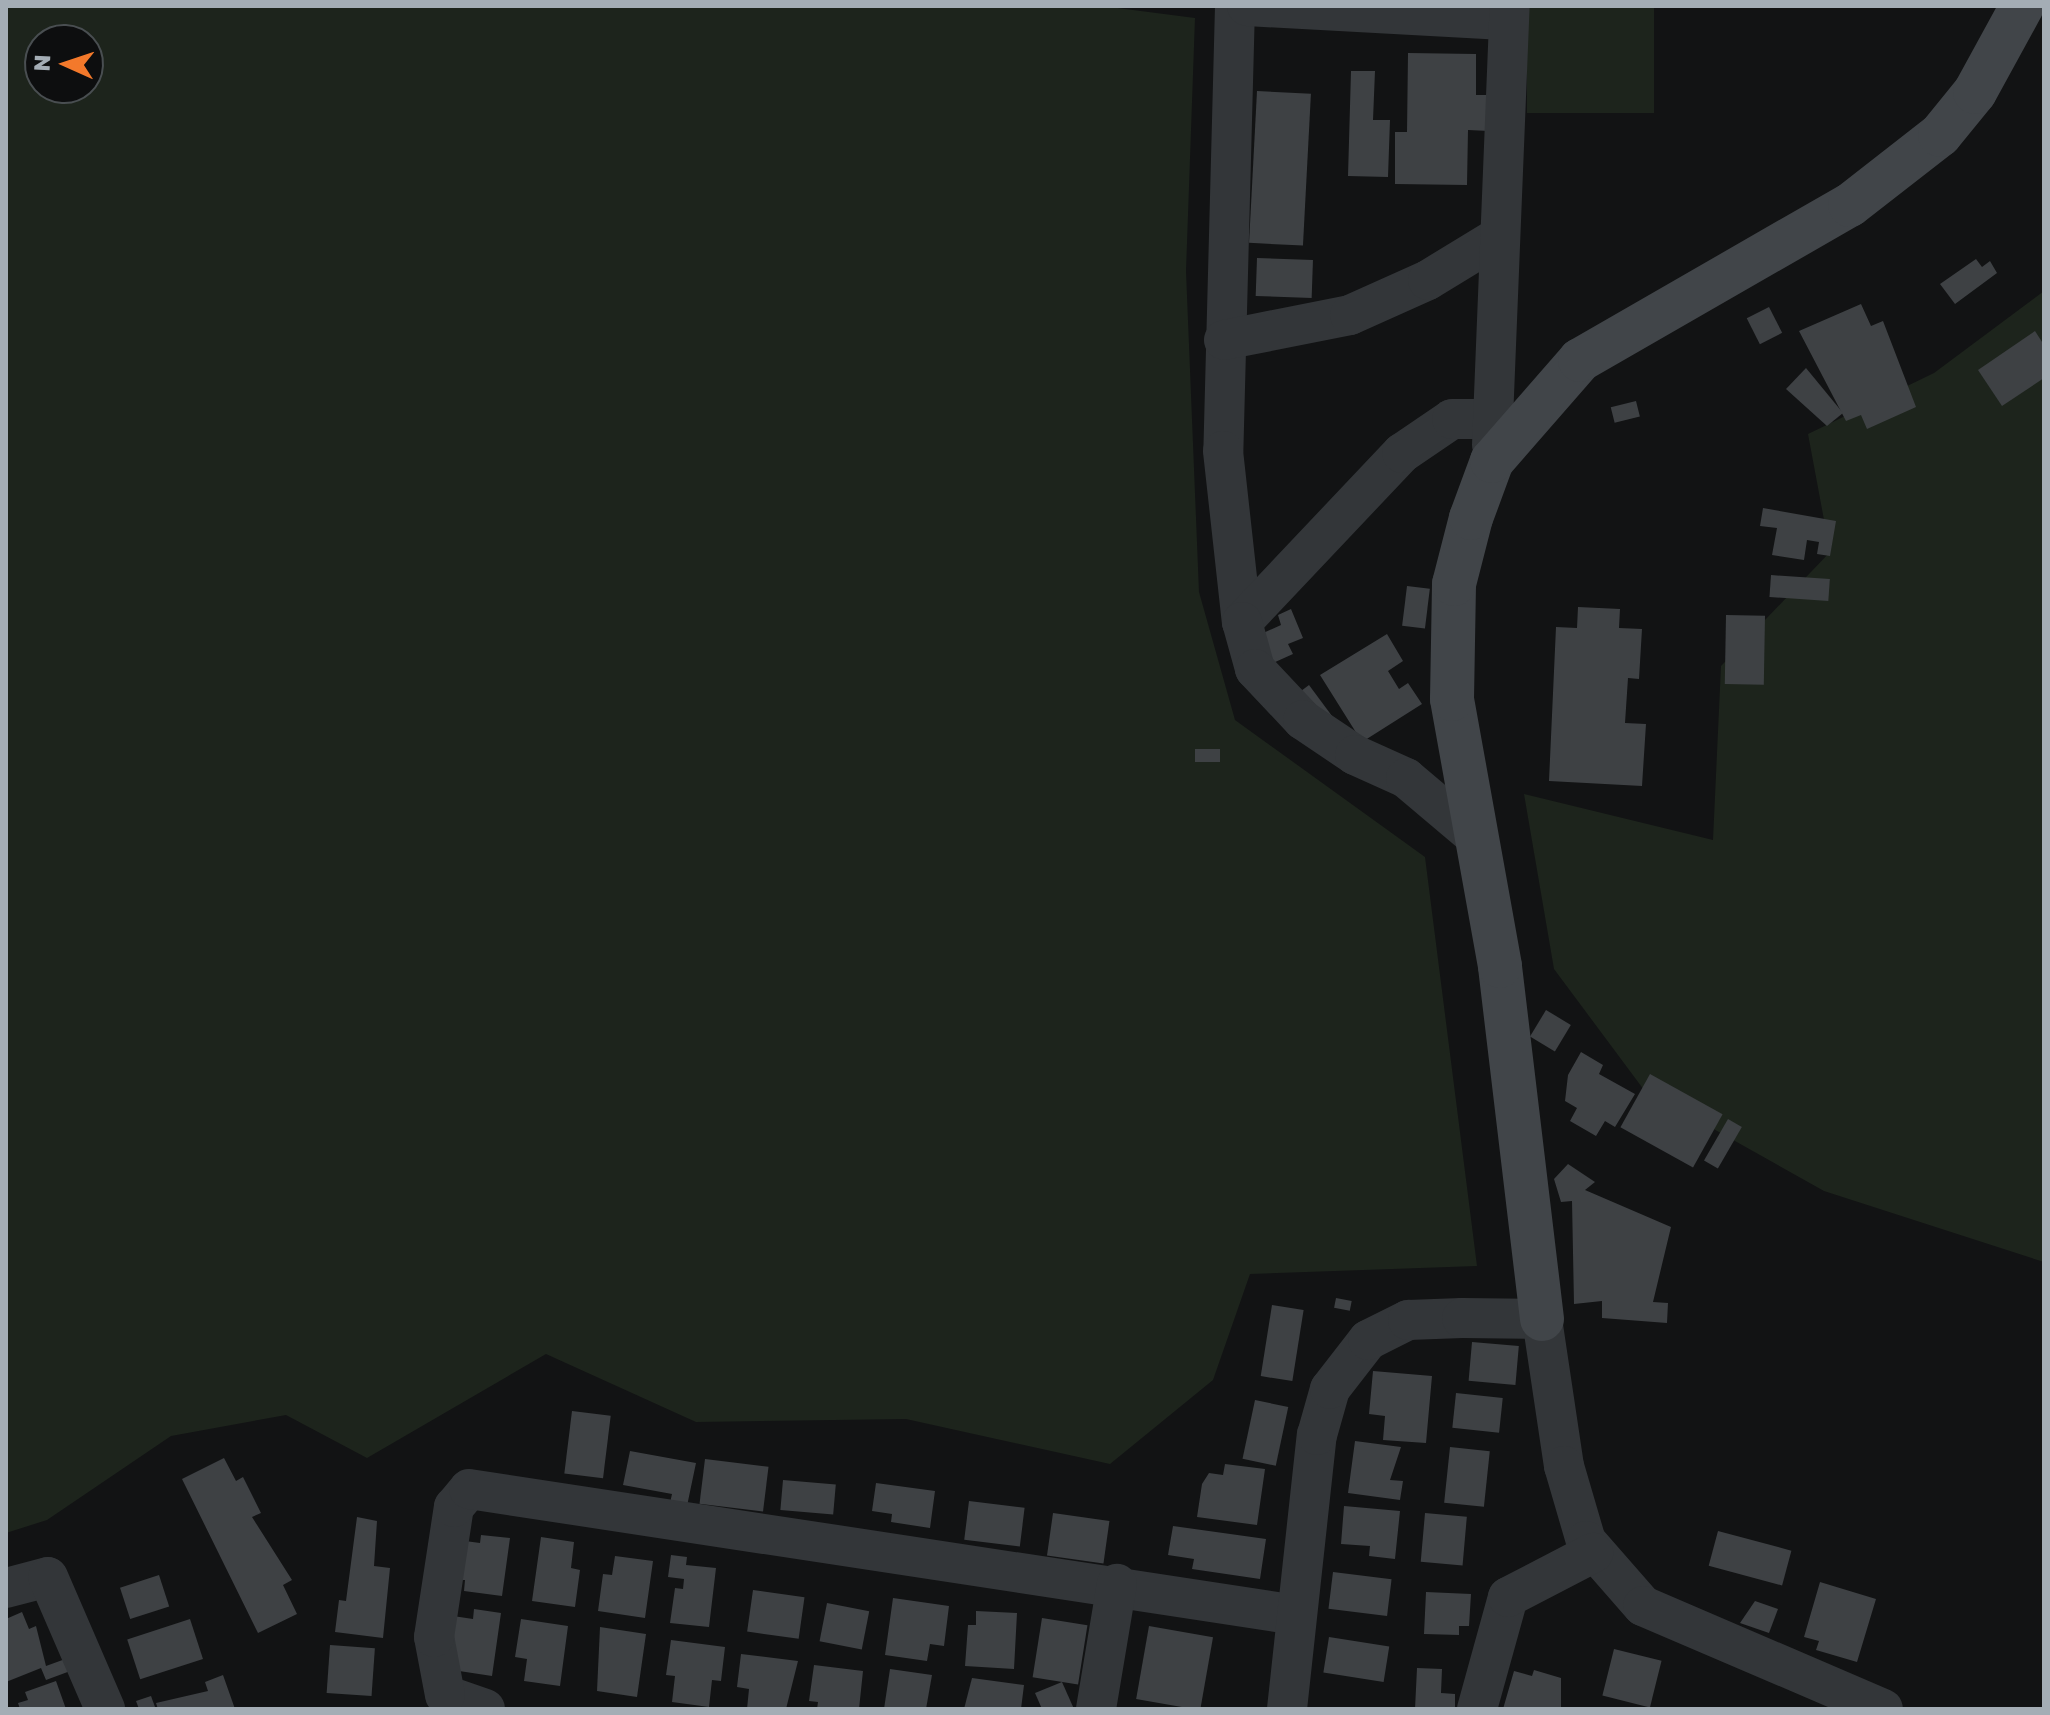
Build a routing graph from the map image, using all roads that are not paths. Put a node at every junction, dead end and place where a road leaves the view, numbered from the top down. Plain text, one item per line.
1 (1235, 6) edge
2 (1247, 6) edge
3 (2022, 6) edge
4 (1509, 13) edge
5 (1500, 236) junction
6 (1224, 340) junction
7 (1491, 419) junction
8 (1492, 461) junction
9 (1242, 622) junction
10 (1477, 838) junction
11 (1542, 1319) junction
12 (1593, 1553) junction
13 (1117, 1584) junction
14 (6, 1588) edge
15 (1296, 1615) junction
16 (105, 1709) edge
17 (485, 1709) edge
18 (1096, 1709) edge
19 (1287, 1709) edge
20 (1477, 1709) edge
21 (1883, 1709) edge

1 - 6 street
2 - 4 street
3 - 8 street
4 - 5 street
5 - 6 street
5 - 7 street
6 - 9 street
7 - 8 street
7 - 9 street
8 - 10 street
9 - 10 street
10 - 11 street
11 - 12 street
11 - 15 street
12 - 20 street
12 - 21 street
13 - 15 street
13 - 17 street
13 - 18 street
14 - 16 street
15 - 19 street

